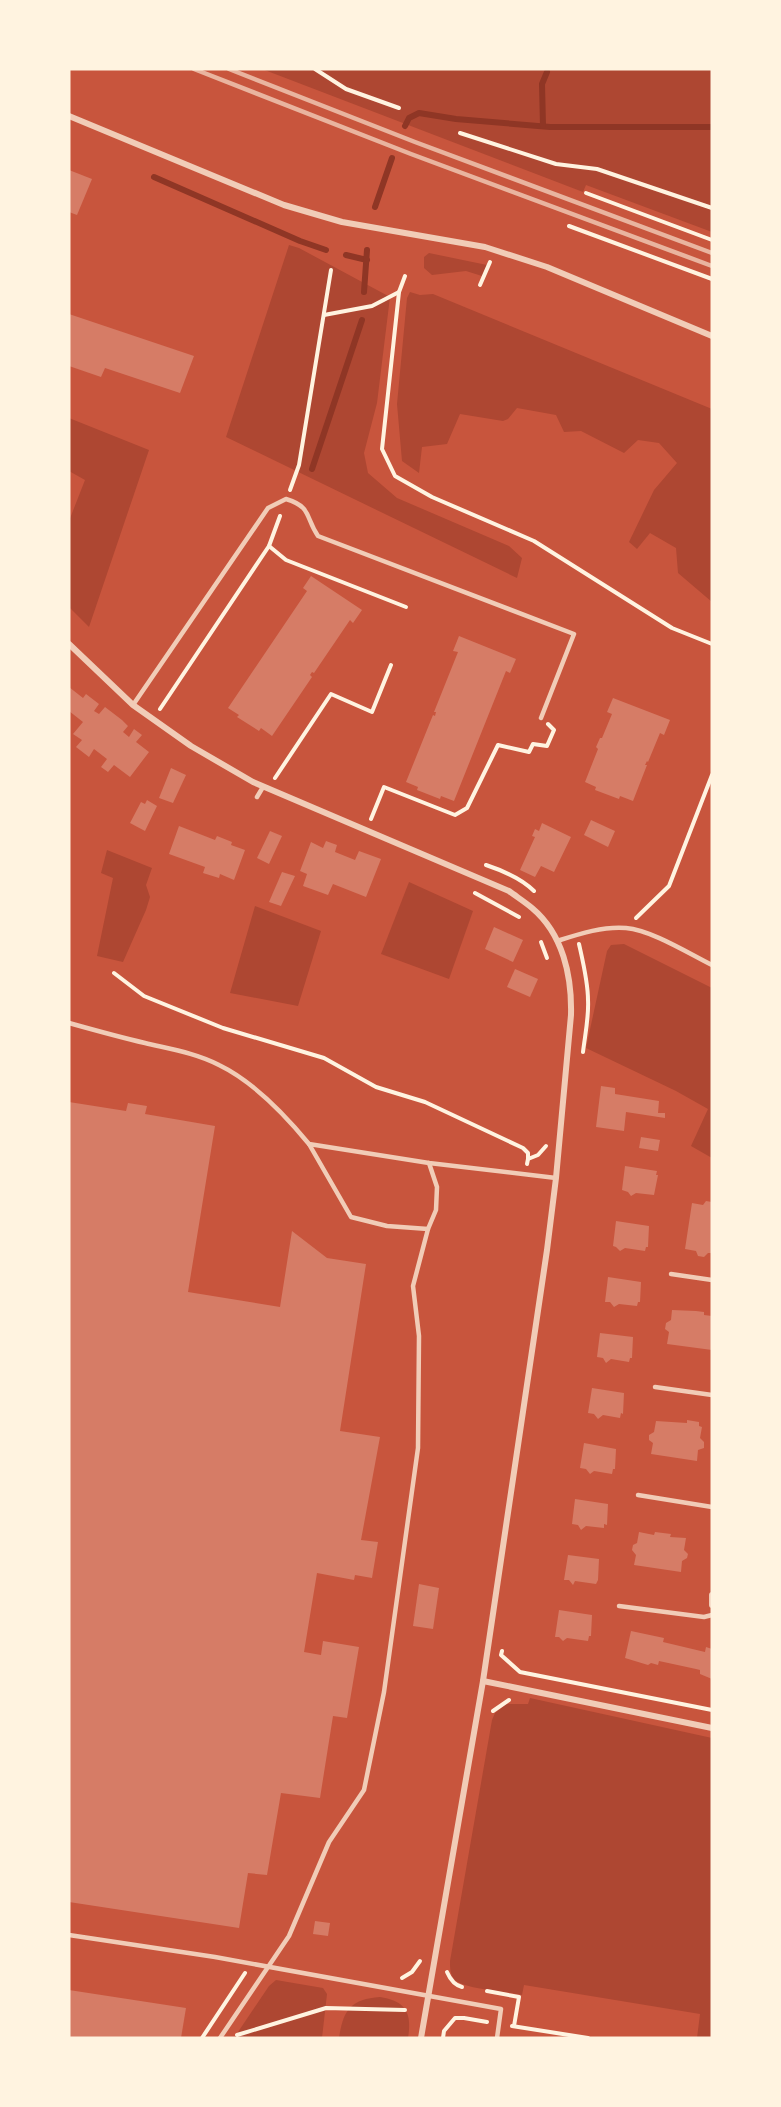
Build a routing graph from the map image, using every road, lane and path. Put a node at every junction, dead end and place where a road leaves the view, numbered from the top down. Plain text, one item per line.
1 (315, 69) edge
2 (399, 108) dead end
3 (69, 116) edge
4 (460, 133) dead end
5 (586, 193) dead end
6 (712, 208) edge
7 (569, 226) dead end
8 (712, 240) edge
9 (490, 262) dead end
10 (331, 270) dead end
11 (405, 276) dead end
12 (712, 279) edge
13 (480, 285) dead end
14 (399, 292) junction
15 (324, 315) junction
16 (712, 336) edge
17 (299, 465) dead end
18 (406, 608) dead end
19 (69, 644) edge
20 (712, 644) edge
21 (391, 665) dead end
22 (141, 693) junction
23 (133, 705) junction
24 (160, 709) junction
25 (168, 714) dead end
26 (541, 718) joint
27 (265, 773) dead end
28 (712, 776) edge
29 (275, 778) junction
30 (283, 783) dead end
31 (263, 787) junction
32 (257, 797) dead end
33 (360, 816) dead end
34 (370, 820) junction
35 (380, 824) dead end
36 (482, 863) dead end
37 (468, 890) dead end
38 (541, 897) dead end
39 (522, 918) dead end
40 (625, 928) junction
41 (538, 935) dead end
42 (557, 941) junction
43 (549, 961) dead end
44 (712, 965) edge
45 (114, 973) dead end
46 (69, 1023) edge
47 (547, 1135) dead end
48 (309, 1144) junction
49 (528, 1158) junction
50 (429, 1163) junction
51 (526, 1174) junction
52 (556, 1178) junction
53 (428, 1229) junction
54 (671, 1274) dead end
55 (712, 1280) edge
56 (655, 1387) dead end
57 (712, 1395) edge
58 (638, 1495) dead end
59 (712, 1507) edge
60 (712, 1595) edge
61 (712, 1605) edge
62 (619, 1606) dead end
63 (712, 1615) edge
64 (520, 1672) dead end
65 (483, 1681) junction
66 (712, 1710) edge
67 (712, 1728) edge
68 (69, 1935) edge
69 (267, 1966) junction
70 (479, 1990) dead end
71 (428, 1995) junction
72 (405, 2010) dead end
73 (212, 2023) dead end
74 (499, 2024) junction
75 (514, 2026) junction
76 (226, 2030) junction
77 (220, 2038) edge
78 (421, 2038) edge
79 (443, 2038) edge
80 (497, 2038) edge
81 (588, 2038) edge

1 - 2 path
3 - 16 street
4 - 6 path
5 - 8 path
7 - 12 path
9 - 13 path
10 - 15 path
11 - 14 path
14 - 15 path
14 - 20 path
15 - 17 path
18 - 24 path
19 - 23 street
21 - 29 path
22 - 23 lane
22 - 24 path
22 - 26 lane
23 - 31 street
24 - 25 path
26 - 34 path
27 - 29 path
28 - 40 path
29 - 30 path
31 - 32 lane
31 - 42 street
33 - 34 path
34 - 35 path
36 - 38 path
37 - 39 path
40 - 42 lane
40 - 44 lane
41 - 43 path
42 - 52 street
45 - 49 path
46 - 48 lane
47 - 49 path
48 - 50 lane
48 - 53 lane
49 - 51 path
50 - 51 lane
50 - 53 lane
51 - 52 lane
52 - 65 street
53 - 69 lane
54 - 55 lane
56 - 57 lane
58 - 59 lane
60 - 61 street
62 - 63 lane
64 - 66 path
65 - 67 street
65 - 71 street
68 - 69 lane
69 - 71 lane
69 - 76 lane
70 - 75 path
71 - 74 lane
71 - 78 street
72 - 76 path
73 - 76 path
74 - 75 path
74 - 79 path
74 - 80 lane
75 - 81 path
76 - 77 lane

